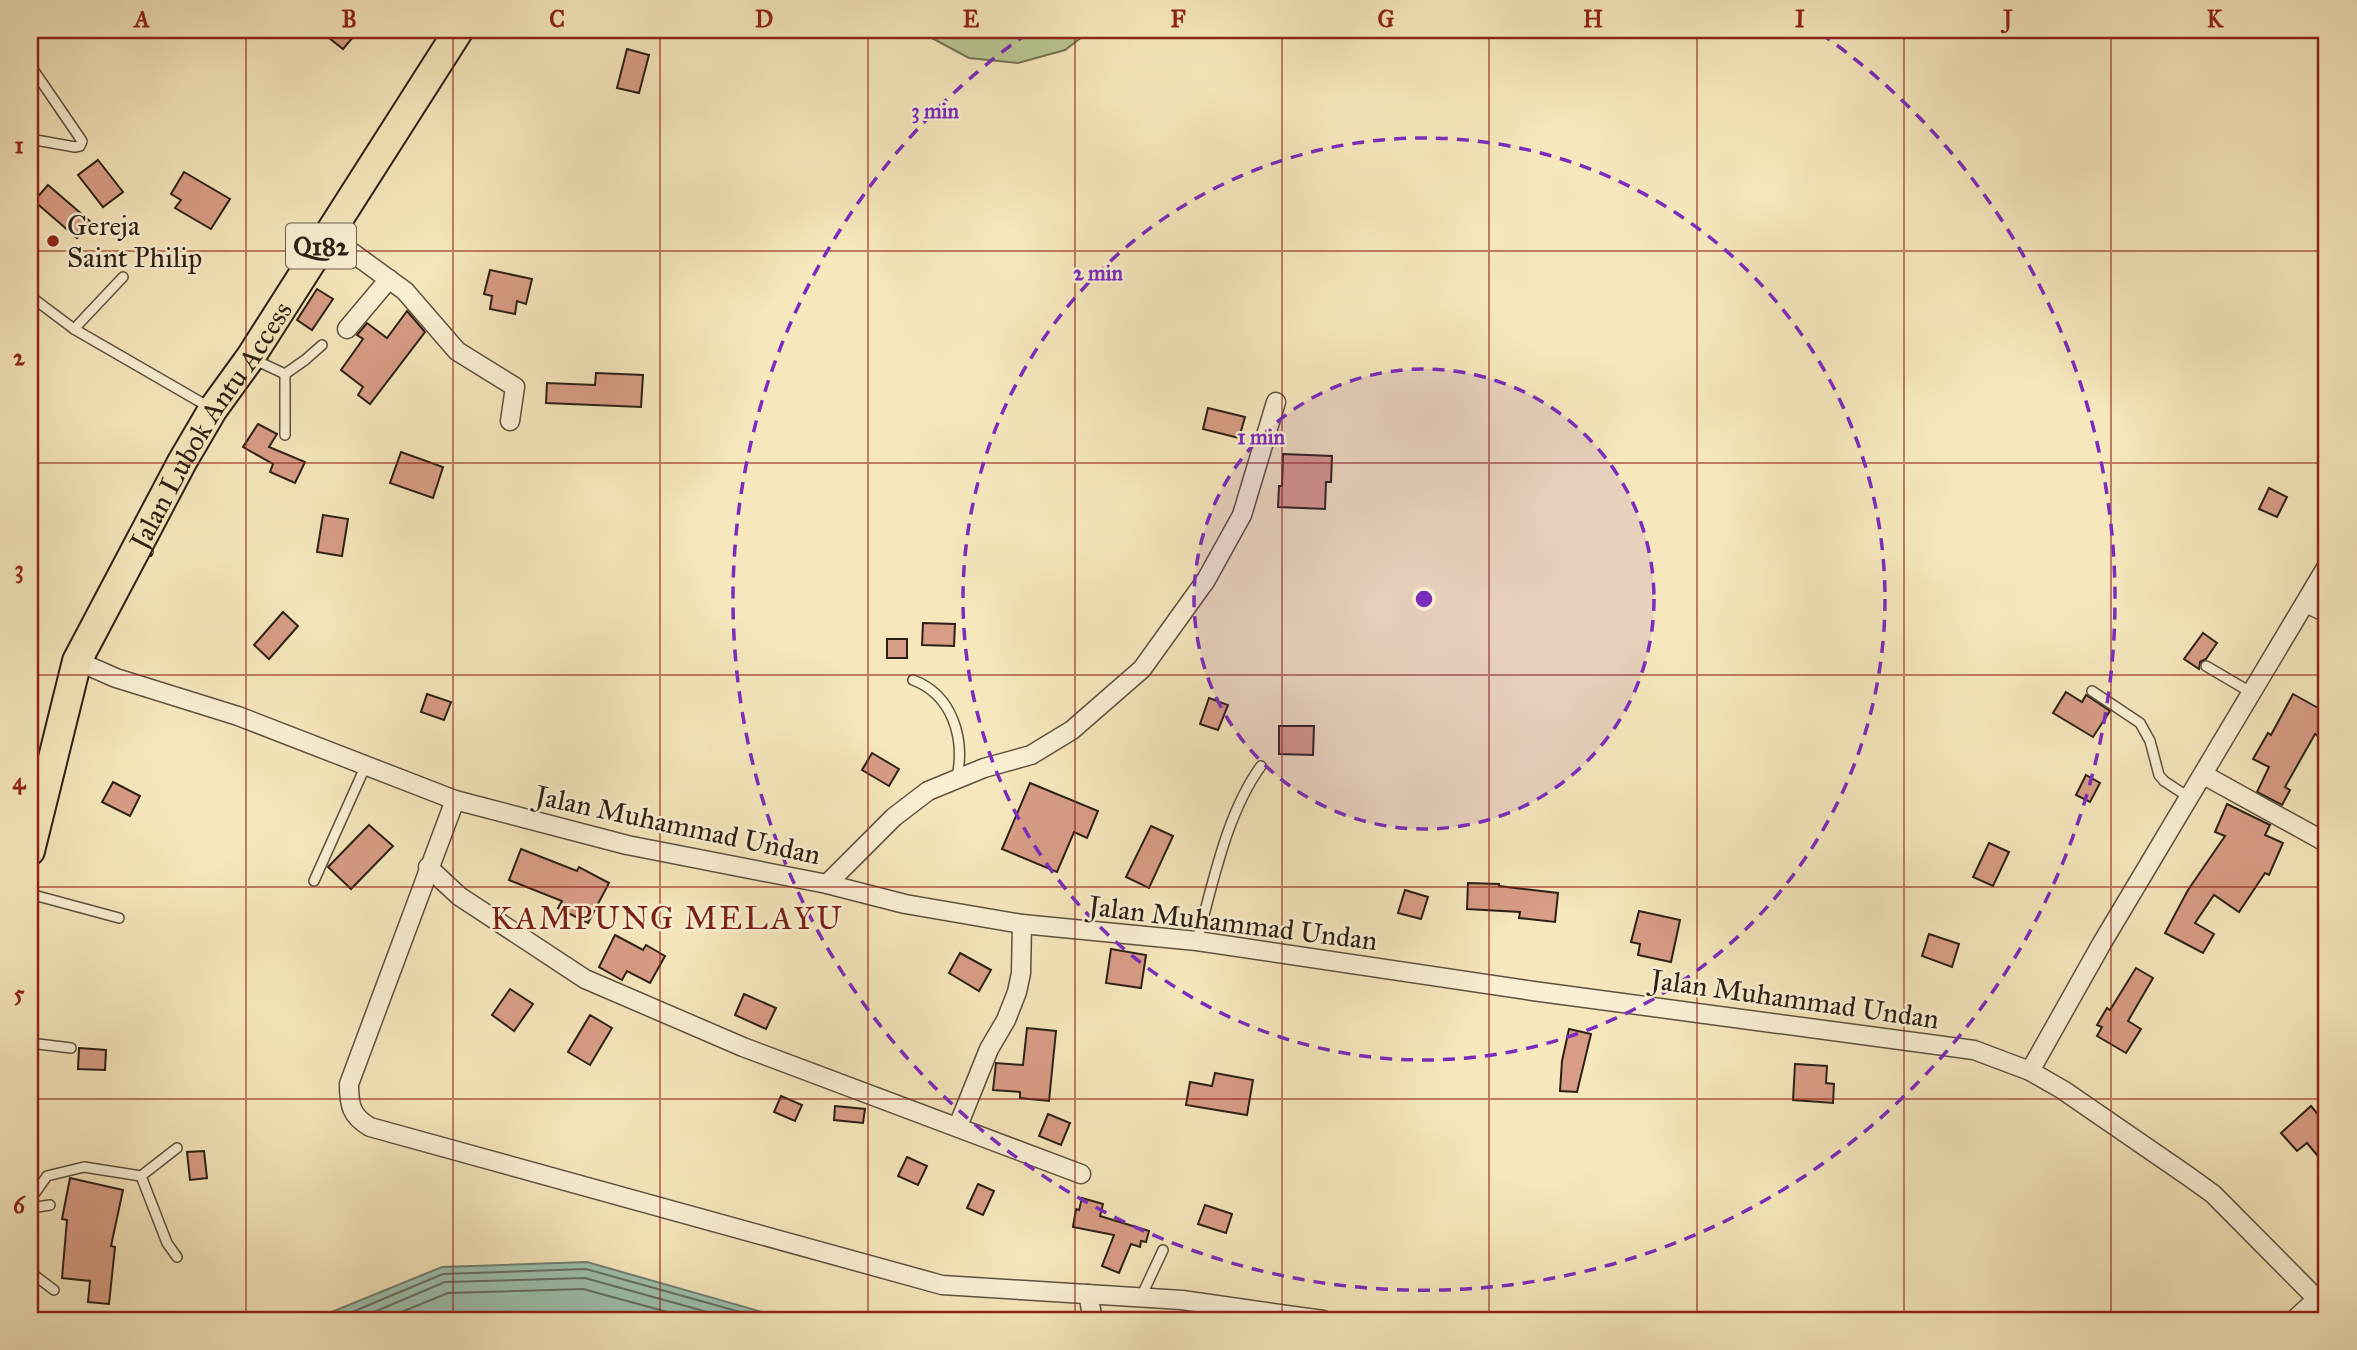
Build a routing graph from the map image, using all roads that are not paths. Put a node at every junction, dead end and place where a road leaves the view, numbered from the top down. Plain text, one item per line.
1 (459, 30) edge
2 (30, 65) edge
3 (30, 139) edge
4 (328, 235) junction
5 (122, 277) dead end
6 (389, 279) junction
7 (30, 296) edge
8 (74, 329) junction
9 (347, 329) dead end
10 (322, 345) dead end
11 (250, 358) junction
12 (285, 374) junction
13 (1276, 402) dead end
14 (213, 409) junction
15 (510, 421) dead end
16 (285, 435) dead end
17 (2327, 566) edge
18 (2306, 603) junction
19 (2327, 613) edge
20 (77, 661) junction
21 (2206, 666) dead end
22 (913, 680) dead end
23 (2092, 691) dead end
24 (2252, 693) junction
25 (366, 765) junction
26 (1261, 766) dead end
27 (2204, 775) junction
28 (957, 778) junction
29 (2190, 798) junction
30 (455, 800) junction
31 (2327, 843) edge
32 (30, 851) edge
33 (428, 867) junction
34 (314, 881) dead end
35 (827, 884) junction
36 (30, 894) edge
37 (119, 918) dead end
38 (1022, 924) junction
39 (1197, 940) junction
40 (30, 1043) edge
41 (71, 1048) dead end
42 (2029, 1071) junction
43 (958, 1126) junction
44 (177, 1149) dead end
45 (1081, 1174) dead end
46 (141, 1175) junction
47 (30, 1200) edge
48 (50, 1205) dead end
49 (30, 1208) edge
50 (1163, 1250) dead end
51 (177, 1257) dead end
52 (30, 1272) edge
53 (54, 1290) dead end
54 (1088, 1294) junction
55 (1141, 1297) junction
56 (2322, 1304) edge
57 (1093, 1320) edge
58 (1323, 1320) edge
59 (2294, 1320) edge

1 - 4 main road, Jalan Lubok Antu Access / Q182
2 - 3 lane
4 - 6 street
4 - 11 main road, Jalan Lubok Antu Access / Q182
5 - 8 lane
6 - 9 street
6 - 15 street
7 - 8 lane
8 - 14 lane
10 - 12 lane
11 - 12 lane
11 - 14 main road, Jalan Lubok Antu Access / Q182
12 - 16 lane
13 - 28 street
14 - 20 main road, Jalan Lubok Antu Access / Q182
17 - 18 street
18 - 19 street
18 - 24 street
20 - 25 street, Jalan Muhammad Undan
20 - 32 main road, Jalan Lubok Antu Access / Q182
21 - 24 lane
22 - 28 lane
23 - 29 lane
24 - 27 street
25 - 30 street, Jalan Muhammad Undan
25 - 34 lane
26 - 39 lane
27 - 29 street
27 - 31 street
28 - 35 street
29 - 42 street
30 - 33 street
30 - 35 street, Jalan Muhammad Undan
33 - 43 street
33 - 54 street
35 - 38 street, Jalan Muhammad Undan
36 - 37 lane
38 - 39 street, Jalan Muhammad Undan
38 - 43 street
39 - 42 street, Jalan Muhammad Undan
40 - 41 lane
42 - 56 street, Jalan Muhammad Undan
43 - 45 street
44 - 46 lane
46 - 47 lane
46 - 51 lane
48 - 49 lane
50 - 55 lane
52 - 53 lane
54 - 55 street
54 - 57 street
55 - 58 street
56 - 59 street

